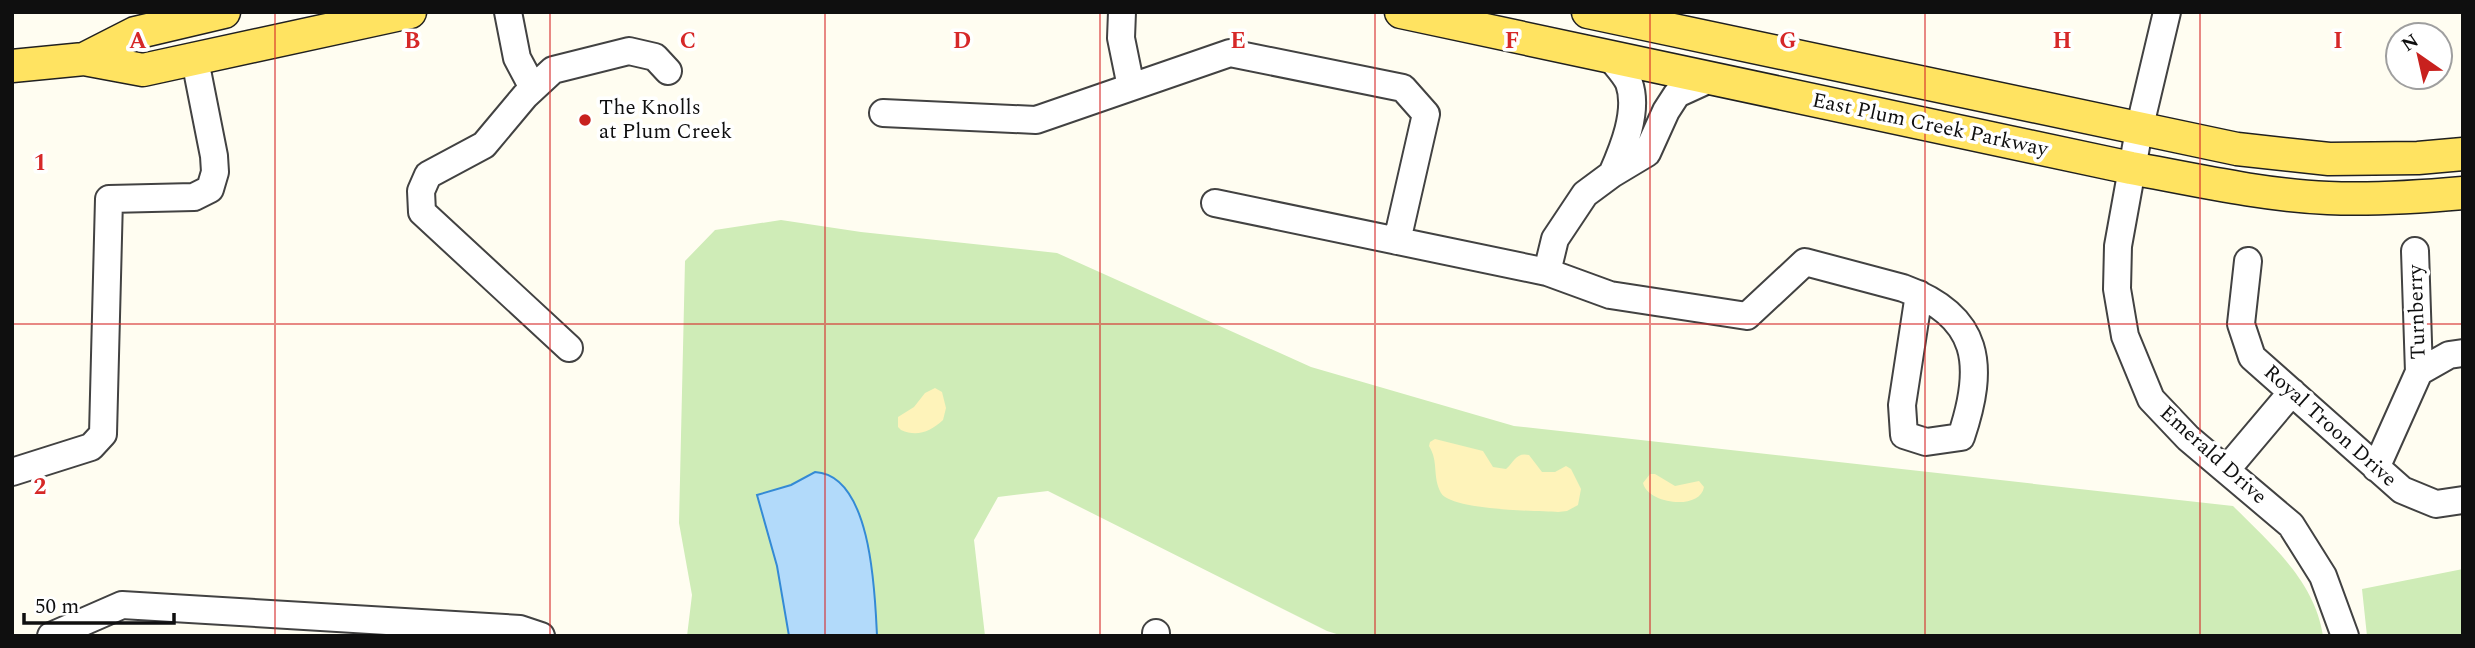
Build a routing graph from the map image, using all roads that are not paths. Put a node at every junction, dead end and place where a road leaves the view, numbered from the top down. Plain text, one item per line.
1 (224, 12) edge
2 (410, 12) edge
3 (508, 12) edge
4 (1122, 12) edge
5 (1401, 12) edge
6 (1588, 12) edge
7 (2167, 12) edge
8 (1609, 56) junction
9 (84, 59) junction
10 (195, 60) junction
11 (12, 66) edge
12 (668, 71) dead end
13 (1712, 78) junction
14 (533, 88) junction
15 (1131, 88) junction
16 (883, 113) dead end
17 (2139, 130) junction
18 (2463, 154) edge
19 (2131, 168) junction
20 (1612, 174) junction
21 (2463, 193) edge
22 (1214, 203) dead end
23 (1397, 241) junction
24 (2415, 251) dead end
25 (2248, 261) dead end
26 (1547, 272) junction
27 (1919, 294) junction
28 (569, 348) dead end
29 (2463, 353) edge
30 (2420, 372) junction
31 (2292, 392) junction
32 (2227, 468) junction
33 (2376, 468) junction
34 (12, 472) edge
35 (2463, 500) edge
36 (313, 626) edge
37 (51, 636) edge
38 (541, 636) edge
39 (2345, 636) edge

1 - 9 main road
2 - 10 main road
3 - 14 street
4 - 15 street
5 - 8 main road, East Plum Creek Parkway
6 - 17 main road, East Plum Creek Parkway
7 - 17 street, Emerald Drive
8 - 13 main road, East Plum Creek Parkway
8 - 20 street
9 - 10 main road
9 - 11 main road
10 - 34 street
12 - 14 street
13 - 19 main road, East Plum Creek Parkway
13 - 20 street
14 - 28 street
15 - 16 street
15 - 23 street
17 - 18 main road, East Plum Creek Parkway
17 - 19 street, Emerald Drive
19 - 21 main road, East Plum Creek Parkway
19 - 32 street, Emerald Drive
20 - 26 street
22 - 23 street
23 - 26 street
24 - 30 street, Turnberry
25 - 31 street, Royal Troon Drive
26 - 27 street
27 - 27 street
29 - 30 street
30 - 33 street
31 - 32 street
31 - 33 street, Royal Troon Drive
32 - 39 street, Emerald Drive
33 - 35 street, Royal Troon Drive
36 - 37 street
36 - 38 street

